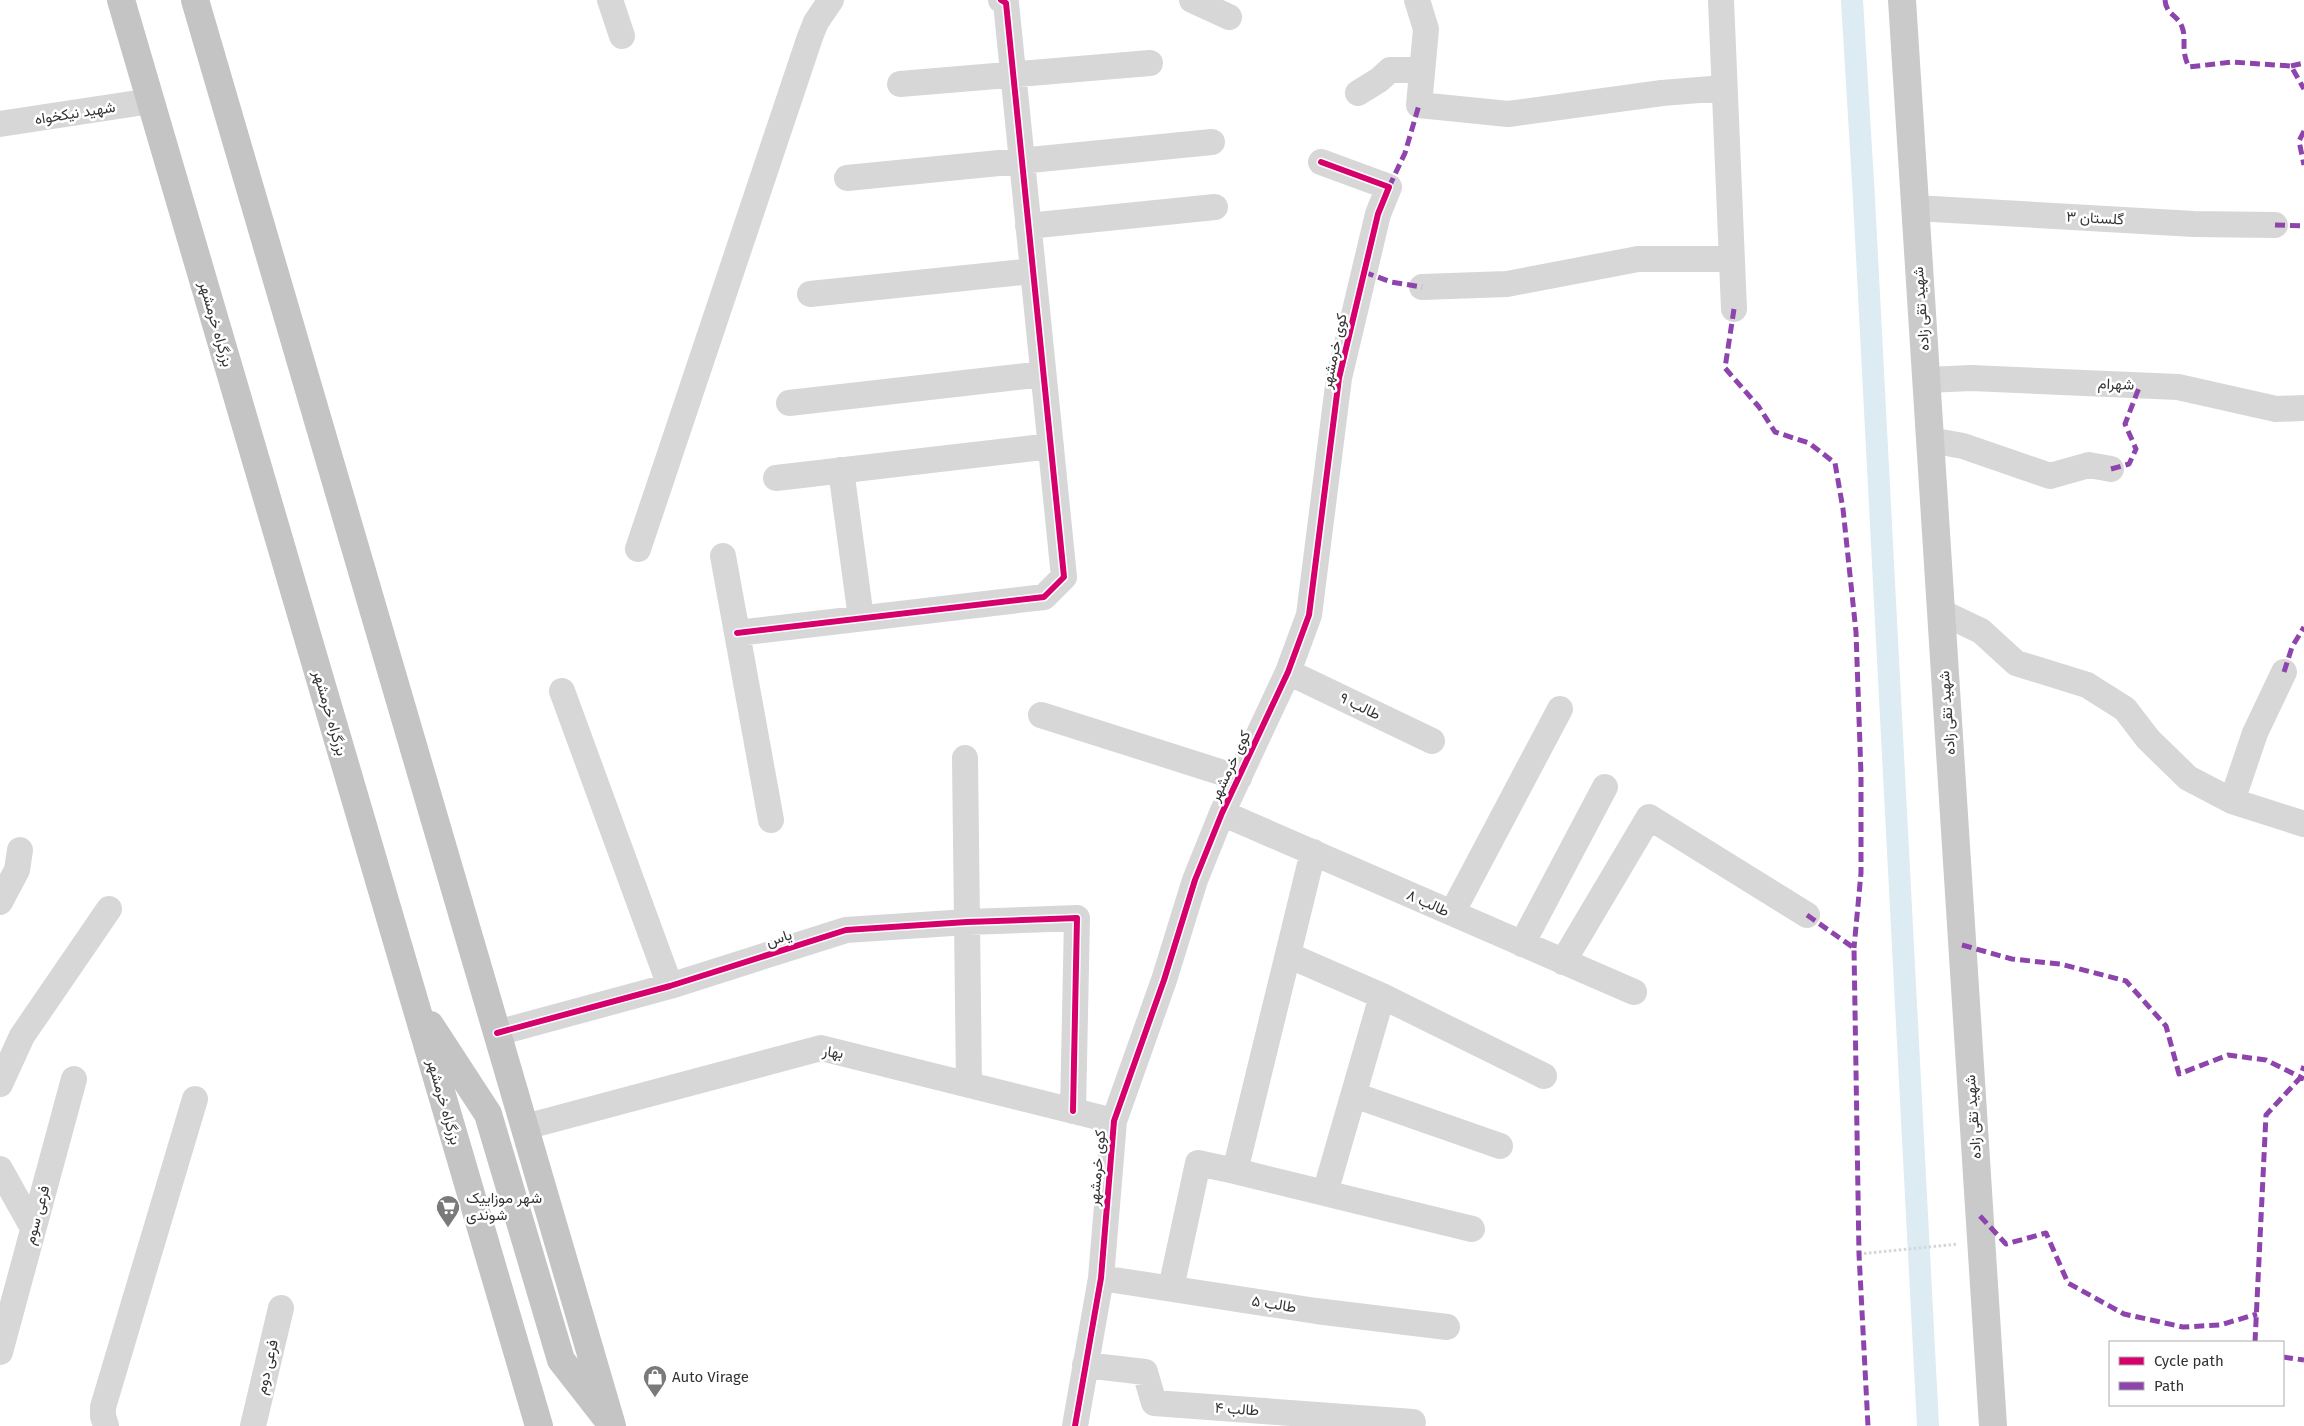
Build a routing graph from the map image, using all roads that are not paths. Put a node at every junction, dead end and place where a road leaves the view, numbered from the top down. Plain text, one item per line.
1 (121, 0) edge
2 (195, 0) edge
3 (610, 0) edge
4 (831, 0) edge
5 (1001, 0) edge
6 (1192, 0) edge
7 (1417, 0) edge
8 (1721, 0) edge
9 (1902, 0) edge
10 (1229, 17) dead end
11 (622, 36) dead end
12 (1150, 63) dead end
13 (1422, 70) junction
14 (1013, 76) junction
15 (900, 84) dead end
16 (1724, 88) junction
17 (1358, 93) dead end
18 (151, 101) junction
19 (0, 124) edge
20 (1212, 142) dead end
21 (1022, 161) junction
22 (1321, 162) dead end
23 (846, 178) dead end
24 (1215, 208) dead end
25 (1915, 208) junction
26 (2275, 225) dead end
27 (1028, 226) junction
28 (1732, 259) junction
29 (1033, 271) junction
30 (1422, 286) dead end
31 (810, 294) dead end
32 (1734, 309) dead end
33 (1043, 374) junction
34 (1926, 380) junction
35 (788, 403) dead end
36 (2304, 408) edge
37 (1930, 440) junction
38 (1051, 446) junction
39 (2112, 469) dead end
40 (841, 470) junction
41 (776, 478) dead end
42 (638, 549) dead end
43 (723, 556) dead end
44 (1941, 612) junction
45 (861, 618) junction
46 (737, 633) junction
47 (1288, 672) junction
48 (2284, 672) dead end
49 (562, 691) dead end
50 (1560, 709) dead end
51 (1041, 715) dead end
52 (1432, 741) dead end
53 (964, 758) dead end
54 (1239, 778) junction
55 (1605, 787) dead end
56 (2232, 801) junction
57 (1222, 813) junction
58 (771, 820) dead end
59 (2304, 824) edge
60 (20, 850) dead end
61 (1313, 852) junction
62 (0, 902) edge
63 (109, 909) dead end
64 (1452, 913) junction
65 (1807, 915) dead end
66 (966, 922) junction
67 (1522, 944) junction
68 (1288, 955) junction
69 (1563, 962) junction
70 (670, 986) junction
71 (1634, 992) dead end
72 (1382, 996) junction
73 (415, 1003) junction
74 (497, 1033) junction
75 (1544, 1076) dead end
76 (74, 1079) dead end
77 (0, 1084) edge
78 (968, 1085) junction
79 (1354, 1095) junction
80 (195, 1099) dead end
81 (1073, 1111) junction
82 (1114, 1121) junction
83 (525, 1127) junction
84 (1500, 1146) dead end
85 (0, 1169) edge
86 (1236, 1171) junction
87 (1325, 1193) junction
88 (552, 1219) junction
89 (522, 1227) junction
90 (33, 1228) junction
91 (1472, 1229) dead end
92 (484, 1237) junction
93 (1101, 1278) junction
94 (1171, 1288) junction
95 (281, 1308) dead end
96 (1447, 1327) dead end
97 (1, 1344) edge
98 (1085, 1365) junction
99 (1413, 1422) dead end
100 (611, 1424) edge
101 (106, 1426) edge
102 (253, 1426) edge
103 (539, 1426) edge
104 (1075, 1426) edge
105 (1993, 1426) edge

1 - 18 highway, بزرگراه خرمشهر
2 - 74 highway
3 - 11 street
4 - 42 street
5 - 14 street
6 - 10 street
7 - 13 street
8 - 16 street
9 - 25 main road, شهید تقی زاده
12 - 14 street
13 - 16 street
13 - 17 street
14 - 15 street
14 - 21 street
16 - 28 street
18 - 19 street, شهید نیکخواه
18 - 73 highway, بزرگراه خرمشهر
20 - 21 street
21 - 23 street
21 - 27 street
22 - 47 street, کوی خرمشهر
24 - 27 street
25 - 26 street, گلستان ۳
25 - 34 main road, شهید تقی زاده
27 - 29 street
28 - 30 street
28 - 32 street
29 - 31 street
29 - 33 street
33 - 35 street
33 - 38 street
34 - 36 street, شهرام
34 - 37 main road, شهید تقی زاده
37 - 39 street
37 - 44 main road, شهید تقی زاده
38 - 40 street
38 - 45 street
40 - 41 street
40 - 45 street
43 - 46 street
44 - 56 street
44 - 105 main road, شهید تقی زاده
45 - 46 street
46 - 58 street
47 - 52 street, طالب ۹
47 - 54 street, کوی خرمشهر
48 - 56 street
49 - 70 street
50 - 64 street
51 - 54 street
53 - 66 street
54 - 57 street, کوی خرمشهر
55 - 67 street
56 - 59 street
57 - 61 street, طالب ۸
57 - 82 street, کوی خرمشهر
60 - 62 street
61 - 64 street, طالب ۸
61 - 68 street
63 - 77 street
64 - 67 street, طالب ۸
65 - 69 street
66 - 70 street, یاس
66 - 78 street
66 - 81 street, یاس
67 - 69 street, طالب ۸
68 - 72 street
68 - 86 street
69 - 71 street, طالب ۸
70 - 74 street, یاس
72 - 75 street
72 - 79 street
73 - 89 highway
73 - 92 highway, بزرگراه خرمشهر
74 - 83 highway
76 - 90 street, فرعی سوم
78 - 81 street, بهار
78 - 83 street, بهار
79 - 84 street
79 - 87 street
80 - 101 street
81 - 82 street, بهار
82 - 93 street, کوی خرمشهر
83 - 88 highway
85 - 90 street
86 - 87 street
86 - 94 street
87 - 91 street
88 - 89 highway
88 - 100 highway
89 - 92 highway
89 - 100 highway
90 - 97 street, فرعی سوم
92 - 103 highway, بزرگراه خرمشهر
93 - 94 street, طالب ۵
93 - 98 street, کوی خرمشهر
94 - 96 street, طالب ۵
95 - 102 street, فرعی دوم
98 - 99 street, طالب ۴
98 - 104 street, کوی خرمشهر

